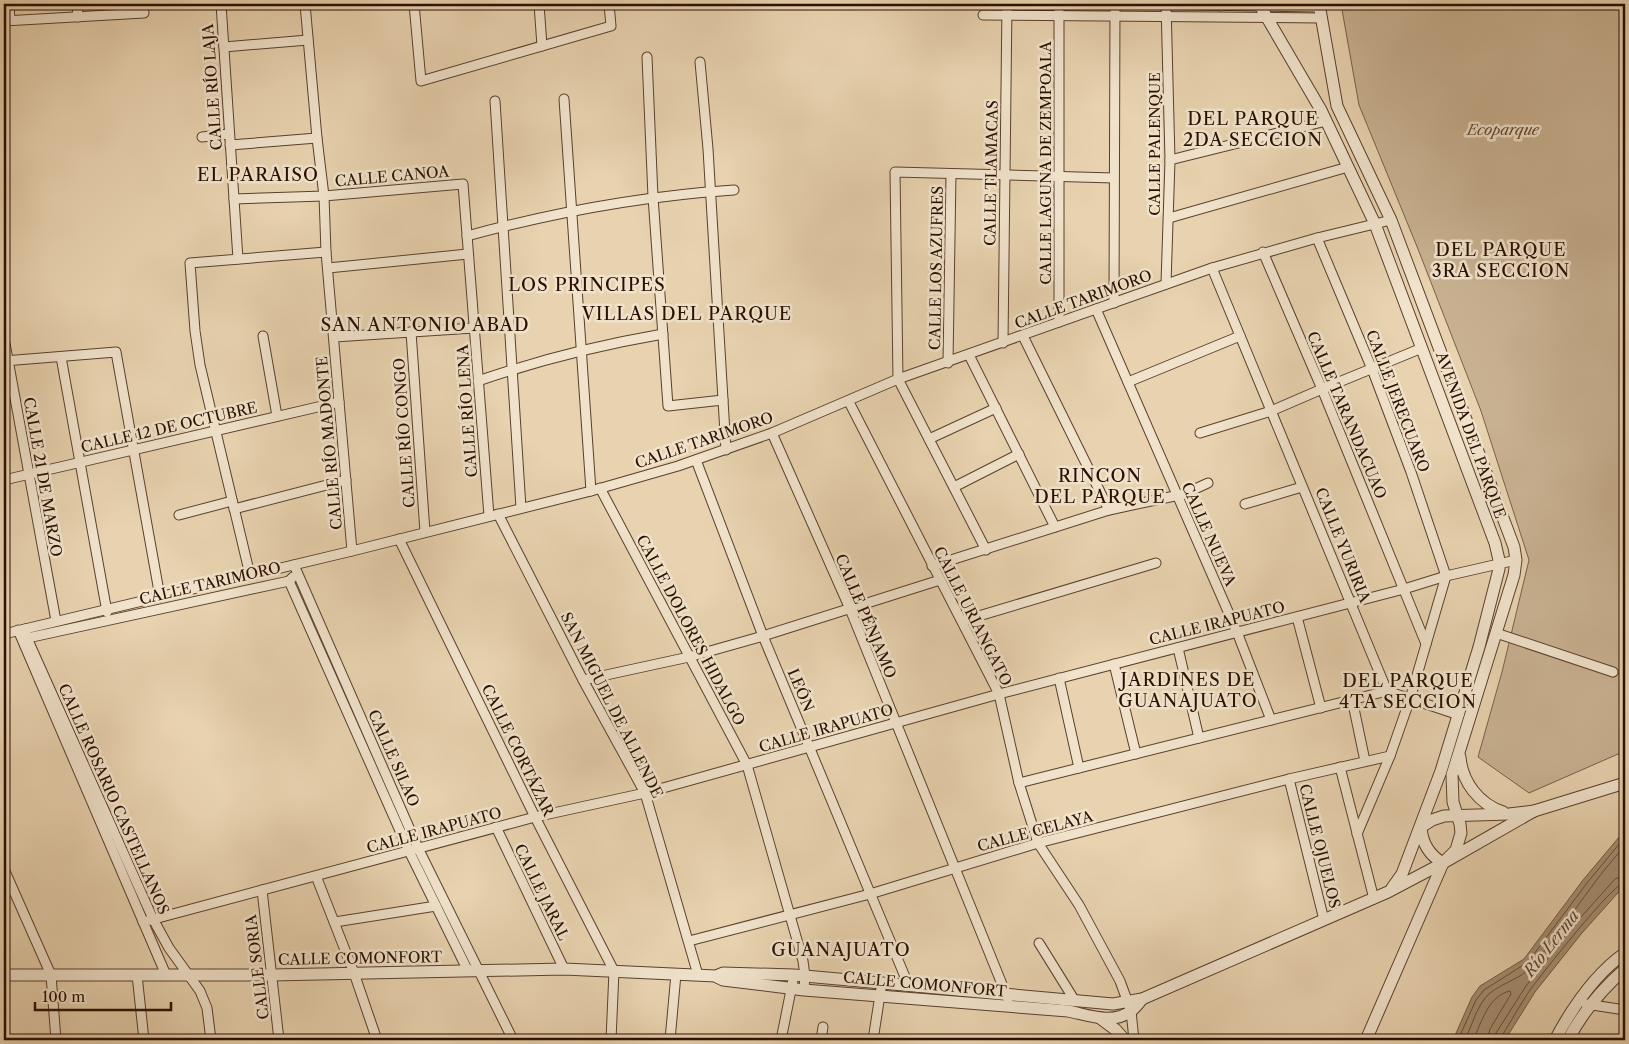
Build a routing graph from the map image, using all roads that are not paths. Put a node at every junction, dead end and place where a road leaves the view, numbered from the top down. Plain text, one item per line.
1 (9, 4) edge
2 (77, 4) edge
3 (143, 4) edge
4 (221, 4) edge
5 (305, 4) edge
6 (414, 4) edge
7 (539, 4) edge
8 (609, 4) edge
9 (1007, 4) edge
10 (1059, 4) edge
11 (1115, 4) edge
12 (1129, 4) edge
13 (1166, 4) edge
14 (1222, 4) edge
15 (1260, 5) edge
16 (1320, 10) edge
17 (983, 15) dead end
18 (1007, 15) junction
19 (78, 16) junction
20 (1059, 16) junction
21 (1114, 17) junction
22 (1166, 17) junction
23 (1268, 18) junction
24 (7, 20) edge
25 (308, 40) junction
26 (542, 46) junction
27 (224, 47) junction
28 (647, 57) dead end
29 (700, 62) dead end
30 (564, 99) dead end
31 (496, 101) dead end
32 (1326, 121) junction
33 (229, 134) junction
34 (202, 137) dead end
35 (317, 138) junction
36 (230, 145) junction
37 (1170, 160) junction
38 (1348, 167) junction
39 (951, 174) junction
40 (1005, 175) junction
41 (1060, 177) junction
42 (1114, 178) junction
43 (463, 184) joint
44 (734, 190) dead end
45 (710, 192) junction
46 (324, 196) junction
47 (654, 198) junction
48 (234, 199) junction
49 (572, 211) junction
50 (1169, 218) junction
51 (1392, 220) junction
52 (1375, 224) junction
53 (503, 226) junction
54 (467, 236) junction
55 (1317, 238) junction
56 (326, 252) junction
57 (1263, 252) junction
58 (468, 254) junction
59 (238, 259) junction
60 (328, 268) junction
61 (1212, 268) junction
62 (1166, 284) junction
63 (1114, 303) junction
64 (1096, 309) junction
65 (1059, 322) junction
66 (474, 328) junction
67 (411, 332) junction
68 (663, 334) junction
69 (263, 336) dead end
70 (1023, 336) junction
71 (1240, 336) junction
72 (334, 337) junction
73 (4, 338) edge
74 (1003, 343) junction
75 (1422, 348) junction
76 (581, 350) junction
77 (969, 355) junction
78 (61, 357) junction
79 (6, 361) edge
80 (948, 363) junction
81 (512, 369) junction
82 (1372, 369) junction
83 (898, 379) junction
84 (478, 381) junction
85 (1128, 382) junction
86 (1322, 389) junction
87 (722, 400) junction
88 (340, 402) junction
89 (849, 402) junction
90 (996, 408) junction
91 (1271, 411) junction
92 (277, 416) junction
93 (215, 431) junction
94 (772, 433) junction
95 (1200, 433) dead end
96 (929, 439) junction
97 (134, 450) junction
98 (726, 450) junction
99 (1019, 454) junction
100 (696, 460) junction
101 (80, 462) junction
102 (28, 474) junction
103 (4, 480) edge
104 (346, 480) junction
105 (1208, 482) dead end
106 (954, 487) junction
107 (1302, 487) junction
108 (600, 488) junction
109 (591, 492) junction
110 (1178, 496) junction
111 (1245, 504) dead end
112 (233, 505) junction
113 (521, 508) junction
114 (1109, 510) junction
115 (179, 515) dead end
116 (493, 515) junction
117 (1055, 527) junction
118 (425, 532) junction
119 (399, 539) junction
120 (986, 550) junction
121 (352, 551) junction
122 (1516, 560) junction
123 (1156, 563) dead end
124 (294, 565) junction
125 (1500, 565) junction
126 (932, 566) junction
127 (250, 575) junction
128 (1446, 576) junction
129 (940, 580) junction
130 (288, 581) junction
131 (1404, 589) junction
132 (160, 597) junction
133 (1350, 603) junction
134 (106, 609) junction
135 (850, 609) junction
136 (1297, 617) junction
137 (108, 620) junction
138 (962, 620) junction
139 (56, 621) junction
140 (1238, 632) junction
141 (1496, 633) junction
142 (4, 634) edge
143 (23, 634) junction
144 (763, 636) junction
145 (1426, 644) junction
146 (1178, 648) junction
147 (689, 657) junction
148 (1114, 664) junction
149 (1613, 672) dead end
150 (1059, 678) junction
151 (583, 680) junction
152 (1387, 691) junction
153 (999, 694) junction
154 (1352, 699) junction
155 (1410, 699) junction
156 (1321, 708) junction
157 (1459, 715) junction
158 (1271, 720) junction
159 (896, 722) junction
160 (1198, 738) junction
161 (810, 747) junction
162 (1459, 753) junction
163 (1136, 754) junction
164 (1390, 756) junction
165 (1366, 761) junction
166 (747, 765) junction
167 (1340, 767) junction
168 (1079, 768) junction
169 (1289, 778) junction
170 (1019, 783) junction
171 (1625, 784) edge
172 (645, 793) junction
173 (1534, 811) junction
174 (1509, 814) junction
175 (1456, 815) junction
176 (535, 817) junction
177 (496, 827) junction
178 (1421, 827) junction
179 (1357, 834) junction
180 (1038, 843) junction
181 (418, 848) junction
182 (409, 851) junction
183 (1443, 863) junction
184 (954, 867) junction
185 (4, 869) edge
186 (316, 876) junction
187 (262, 890) junction
188 (1388, 892) junction
189 (870, 894) junction
190 (1374, 899) junction
191 (436, 906) junction
192 (789, 915) junction
193 (1324, 920) junction
194 (148, 921) junction
195 (335, 922) junction
196 (689, 941) junction
197 (1039, 943) dead end
198 (1625, 953) edge
199 (564, 969) junction
200 (1625, 969) edge
201 (473, 971) junction
202 (614, 971) junction
203 (354, 973) junction
204 (676, 974) junction
205 (4, 975) edge
206 (51, 975) junction
207 (137, 975) junction
208 (166, 975) junction
209 (189, 975) junction
210 (272, 975) junction
211 (698, 975) junction
212 (799, 975) junction
213 (716, 976) junction
214 (882, 982) junction
215 (908, 984) junction
216 (791, 987) junction
217 (804, 990) junction
218 (1005, 993) junction
219 (880, 995) junction
220 (1075, 1001) junction
221 (1579, 1003) junction
222 (1591, 1005) junction
223 (1010, 1006) junction
224 (1130, 1006) junction
225 (1625, 1010) edge
226 (1100, 1018) junction
227 (823, 1026) dead end
228 (56, 1040) edge
229 (144, 1040) edge
230 (211, 1040) edge
231 (279, 1040) edge
232 (377, 1040) edge
233 (513, 1040) edge
234 (611, 1040) edge
235 (670, 1040) edge
236 (781, 1040) edge
237 (822, 1040) edge
238 (873, 1040) edge
239 (1125, 1040) edge
240 (1134, 1040) edge
241 (1366, 1040) edge
242 (1555, 1040) edge
243 (1568, 1040) edge

1 - 24 street
2 - 19 street
3 - 19 street
4 - 27 street, CALLE RÍO LAJA
5 - 25 street, CALLE RÍO MADONTE
6 - 26 street
7 - 26 street
8 - 26 street
9 - 18 street, CALLE TLAMACAS
10 - 20 street, CALLE LAGUNA DE ZEMPOALA
11 - 21 street
12 - 13 street
13 - 14 street
13 - 22 street, CALLE PALENQUE
14 - 15 street
15 - 16 street
15 - 23 street, AVENIDA DEL PARQUE
16 - 23 street
16 - 51 street, AVENIDA DEL PARQUE
17 - 18 street
18 - 20 street
18 - 40 street, CALLE TLAMACAS
19 - 24 street
20 - 21 street
20 - 41 street, CALLE LAGUNA DE ZEMPOALA
21 - 22 street
21 - 42 street
22 - 23 street
22 - 37 street, CALLE PALENQUE
23 - 32 street, AVENIDA DEL PARQUE
25 - 27 street
25 - 35 street, CALLE RÍO MADONTE
27 - 33 street, CALLE RÍO LAJA
28 - 47 street
29 - 45 street
30 - 49 street
31 - 53 street
32 - 37 street
32 - 38 street, AVENIDA DEL PARQUE
33 - 34 street
33 - 36 street, CALLE RÍO LAJA
35 - 36 street
35 - 46 street, CALLE RÍO MADONTE
36 - 48 street, CALLE RÍO LAJA
37 - 50 street, CALLE PALENQUE
38 - 50 street
38 - 52 street, AVENIDA DEL PARQUE
39 - 40 street
39 - 80 street, CALLE LOS AZUFRES
39 - 83 street
40 - 41 street
40 - 74 street, CALLE TLAMACAS
41 - 42 street
41 - 65 street, CALLE LAGUNA DE ZEMPOALA
42 - 63 street
43 - 46 street, CALLE CANOA
43 - 54 street, CALLE RÍO LENA
44 - 45 street
45 - 47 street
45 - 87 street
46 - 48 street, CALLE CANOA
46 - 56 street, CALLE RÍO MADONTE
47 - 49 street
47 - 68 street
48 - 59 street, CALLE RÍO LAJA
49 - 53 street
49 - 76 street
50 - 62 street, CALLE PALENQUE
51 - 52 street, CALLE TARIMORO
51 - 122 street, AVENIDA DEL PARQUE
52 - 55 street, CALLE TARIMORO
52 - 75 street, AVENIDA DEL PARQUE
53 - 54 street
53 - 81 street
54 - 58 street, CALLE RÍO LENA
55 - 57 street, CALLE TARIMORO
55 - 82 street, CALLE JERECUARO
56 - 59 street
56 - 60 street, CALLE RÍO MADONTE
57 - 61 street, CALLE TARIMORO
57 - 86 street, CALLE TARANDACUAO
58 - 60 street
58 - 66 street, CALLE RÍO LENA
59 - 93 street
60 - 72 street, CALLE RÍO MADONTE
61 - 62 street, CALLE TARIMORO
61 - 71 street, CALLE YURIRIA
62 - 63 street, CALLE TARIMORO
63 - 64 street, CALLE TARIMORO
64 - 65 street, CALLE TARIMORO
64 - 85 street, CALLE NUEVA
65 - 70 street, CALLE TARIMORO
66 - 67 street
66 - 84 street, CALLE RÍO LENA
67 - 72 street
67 - 118 street, CALLE RÍO CONGO
68 - 76 street
68 - 87 street
69 - 92 street
70 - 74 street, CALLE TARIMORO
70 - 114 street
71 - 85 street
71 - 91 street, CALLE YURIRIA
72 - 88 street, CALLE RÍO MADONTE
73 - 79 street, CALLE 21 DE MARZO
74 - 77 street, CALLE TARIMORO
75 - 82 street
75 - 125 street, AVENIDA DEL PARQUE
76 - 81 street
76 - 109 street
77 - 80 street, CALLE TARIMORO
77 - 90 street
78 - 79 street
78 - 97 street
78 - 101 street
79 - 102 street, CALLE 21 DE MARZO
80 - 83 street, CALLE TARIMORO
81 - 84 street
81 - 113 street
82 - 86 street
82 - 128 street, CALLE JERECUARO
83 - 89 street, CALLE TARIMORO
83 - 96 street
84 - 116 street, CALLE RÍO LENA
85 - 110 street, CALLE NUEVA
86 - 91 street
86 - 131 street, CALLE TARANDACUAO
87 - 98 street
88 - 92 street, CALLE 12 DE OCTUBRE
88 - 104 street, CALLE RÍO MADONTE
89 - 94 street, CALLE TARIMORO
89 - 126 street, CALLE URIANGATO
90 - 96 street
90 - 99 street
91 - 95 street
91 - 107 street, CALLE YURIRIA
92 - 93 street, CALLE 12 DE OCTUBRE
93 - 97 street, CALLE 12 DE OCTUBRE
93 - 112 street
94 - 98 street, CALLE TARIMORO
94 - 135 street, CALLE PÉNJAMO
96 - 106 street
97 - 101 street, CALLE 12 DE OCTUBRE
97 - 132 street
98 - 100 street, CALLE TARIMORO
99 - 106 street
99 - 117 street
100 - 108 street, CALLE TARIMORO
100 - 144 street, LEÓN
101 - 102 street, CALLE 12 DE OCTUBRE
101 - 134 street
102 - 103 street, CALLE 12 DE OCTUBRE
102 - 139 street, CALLE 21 DE MARZO
104 - 112 street
104 - 121 street, CALLE RÍO MADONTE
105 - 110 street
106 - 120 street
107 - 111 street
107 - 133 street, CALLE YURIRIA
108 - 109 street, CALLE TARIMORO
108 - 147 street, CALLE DOLORES HIDALGO
109 - 113 street, CALLE TARIMORO
110 - 114 street
110 - 140 street, CALLE NUEVA
112 - 115 street
112 - 127 street
113 - 116 street, CALLE TARIMORO
114 - 117 street
116 - 118 street, CALLE TARIMORO
116 - 151 street, SAN MIGUEL DE ALLENDE
117 - 120 street
118 - 119 street, CALLE TARIMORO
119 - 121 street, CALLE TARIMORO
119 - 176 street, CALLE CORTÁZAR
120 - 126 street
121 - 124 street, CALLE TARIMORO
122 - 125 street, CALLE IRAPUATO
122 - 141 street, AVENIDA DEL PARQUE
123 - 138 street
124 - 127 street
124 - 130 street, CALLE TARIMORO
124 - 181 street, CALLE SILAO
125 - 128 street, CALLE IRAPUATO
125 - 157 street, AVENIDA DEL PARQUE
126 - 129 street, CALLE URIANGATO
127 - 132 street
128 - 131 street, CALLE IRAPUATO
128 - 145 street
129 - 135 street
129 - 138 street, CALLE URIANGATO
130 - 137 street, CALLE TARIMORO
130 - 182 street, CALLE SILAO
131 - 133 street, CALLE IRAPUATO
131 - 145 street, CALLE TARANDACUAO
132 - 134 street
133 - 136 street, CALLE IRAPUATO
133 - 152 street, CALLE YURIRIA
134 - 137 street
134 - 139 street
135 - 144 street
135 - 159 street, CALLE PÉNJAMO
136 - 140 street, CALLE IRAPUATO
136 - 156 street
137 - 143 street, CALLE TARIMORO
138 - 153 street, CALLE URIANGATO
139 - 143 street
140 - 146 street, CALLE IRAPUATO
140 - 158 street, CALLE NUEVA
141 - 149 street
141 - 162 street, AVENIDA DEL PARQUE
142 - 143 street
143 - 194 street, CALLE ROSARIO CASTELLANOS
144 - 147 street
144 - 161 street, LEÓN
145 - 155 street
146 - 148 street, CALLE IRAPUATO
146 - 160 street
147 - 151 street
147 - 166 street, CALLE DOLORES HIDALGO
148 - 150 street, CALLE IRAPUATO
148 - 163 street
150 - 153 street, CALLE IRAPUATO
150 - 168 street
151 - 172 street, SAN MIGUEL DE ALLENDE
152 - 154 street
152 - 155 street
153 - 159 street, CALLE IRAPUATO
153 - 170 street, CALLE URIANGATO
154 - 156 street
154 - 165 street
155 - 157 street
155 - 164 street
156 - 158 street
157 - 178 street, AVENIDA DEL PARQUE
158 - 160 street
159 - 161 street, CALLE IRAPUATO
159 - 184 street, CALLE PÉNJAMO
160 - 163 street
161 - 166 street, CALLE IRAPUATO
161 - 189 street, LEÓN
162 - 174 street
162 - 175 street, AVENIDA DEL PARQUE
163 - 168 street
164 - 165 street, CALLE CELAYA
164 - 179 street
165 - 167 street, CALLE CELAYA
166 - 172 street, CALLE IRAPUATO
166 - 192 street, CALLE DOLORES HIDALGO
167 - 169 street, CALLE CELAYA
167 - 179 street
168 - 170 street
169 - 180 street, CALLE CELAYA
169 - 193 street, CALLE OJUELOS
170 - 180 street, CALLE URIANGATO
171 - 173 street
172 - 176 street, CALLE IRAPUATO
172 - 196 street, SAN MIGUEL DE ALLENDE
173 - 174 street
173 - 183 street
174 - 175 street
175 - 178 street
175 - 183 street, AVENIDA DEL PARQUE
176 - 177 street, CALLE IRAPUATO
176 - 202 street, CALLE CORTÁZAR
177 - 181 street, CALLE IRAPUATO
177 - 199 street, CALLE JARAL
178 - 183 street
178 - 188 street, AVENIDA DEL PARQUE
179 - 190 street
180 - 184 street, CALLE CELAYA
180 - 224 street, CALLE URIANGATO
181 - 182 street, CALLE IRAPUATO
181 - 201 street, CALLE SILAO
182 - 186 street, CALLE IRAPUATO
182 - 191 street, CALLE SILAO
183 - 188 street
183 - 241 street
184 - 189 street, CALLE CELAYA
184 - 218 street, CALLE PÉNJAMO
185 - 206 street
186 - 187 street, CALLE IRAPUATO
186 - 195 street
187 - 194 street, CALLE IRAPUATO
187 - 210 street, CALLE SORIA
188 - 190 street
189 - 192 street, CALLE CELAYA
189 - 215 street, LEÓN
190 - 193 street
191 - 195 street
191 - 201 street, CALLE SILAO
192 - 196 street, CALLE CELAYA
192 - 212 street, CALLE DOLORES HIDALGO
193 - 224 street
194 - 208 street, CALLE ROSARIO CASTELLANOS
194 - 209 street, CALLE ROSARIO CASTELLANOS
195 - 203 street
196 - 211 street, SAN MIGUEL DE ALLENDE
197 - 220 street
198 - 221 street
199 - 201 street, CALLE COMONFORT
199 - 202 street, CALLE COMONFORT
200 - 222 street
201 - 203 street, CALLE COMONFORT
201 - 233 street, CALLE SILAO
202 - 204 street, CALLE COMONFORT
202 - 234 street
203 - 210 street, CALLE COMONFORT
203 - 232 street
204 - 211 street, CALLE COMONFORT
204 - 235 street
205 - 206 street, CALLE COMONFORT
206 - 207 street, CALLE COMONFORT
206 - 228 street
207 - 208 street, CALLE COMONFORT
207 - 229 street
208 - 209 street, CALLE COMONFORT
209 - 210 street, CALLE COMONFORT
209 - 230 street, CALLE ROSARIO CASTELLANOS
210 - 231 street, CALLE SORIA
211 - 213 street, CALLE COMONFORT
212 - 213 street, CALLE COMONFORT
212 - 214 street, CALLE COMONFORT
212 - 216 street, CALLE DOLORES HIDALGO
212 - 217 street, CALLE DOLORES HIDALGO
213 - 216 street, CALLE COMONFORT
214 - 215 street, CALLE COMONFORT
214 - 219 street
215 - 218 street, CALLE COMONFORT
216 - 217 street, CALLE COMONFORT
216 - 236 street, CALLE DOLORES HIDALGO
217 - 219 street, CALLE COMONFORT
218 - 220 street, CALLE COMONFORT
218 - 223 street, CALLE PÉNJAMO
219 - 223 street, CALLE COMONFORT
219 - 238 street
220 - 224 street, CALLE COMONFORT
221 - 222 street
221 - 242 street
222 - 225 street
222 - 243 street
223 - 226 street, CALLE COMONFORT
224 - 226 street, CALLE COMONFORT
224 - 240 street, CALLE URIANGATO
226 - 239 street
227 - 237 street

